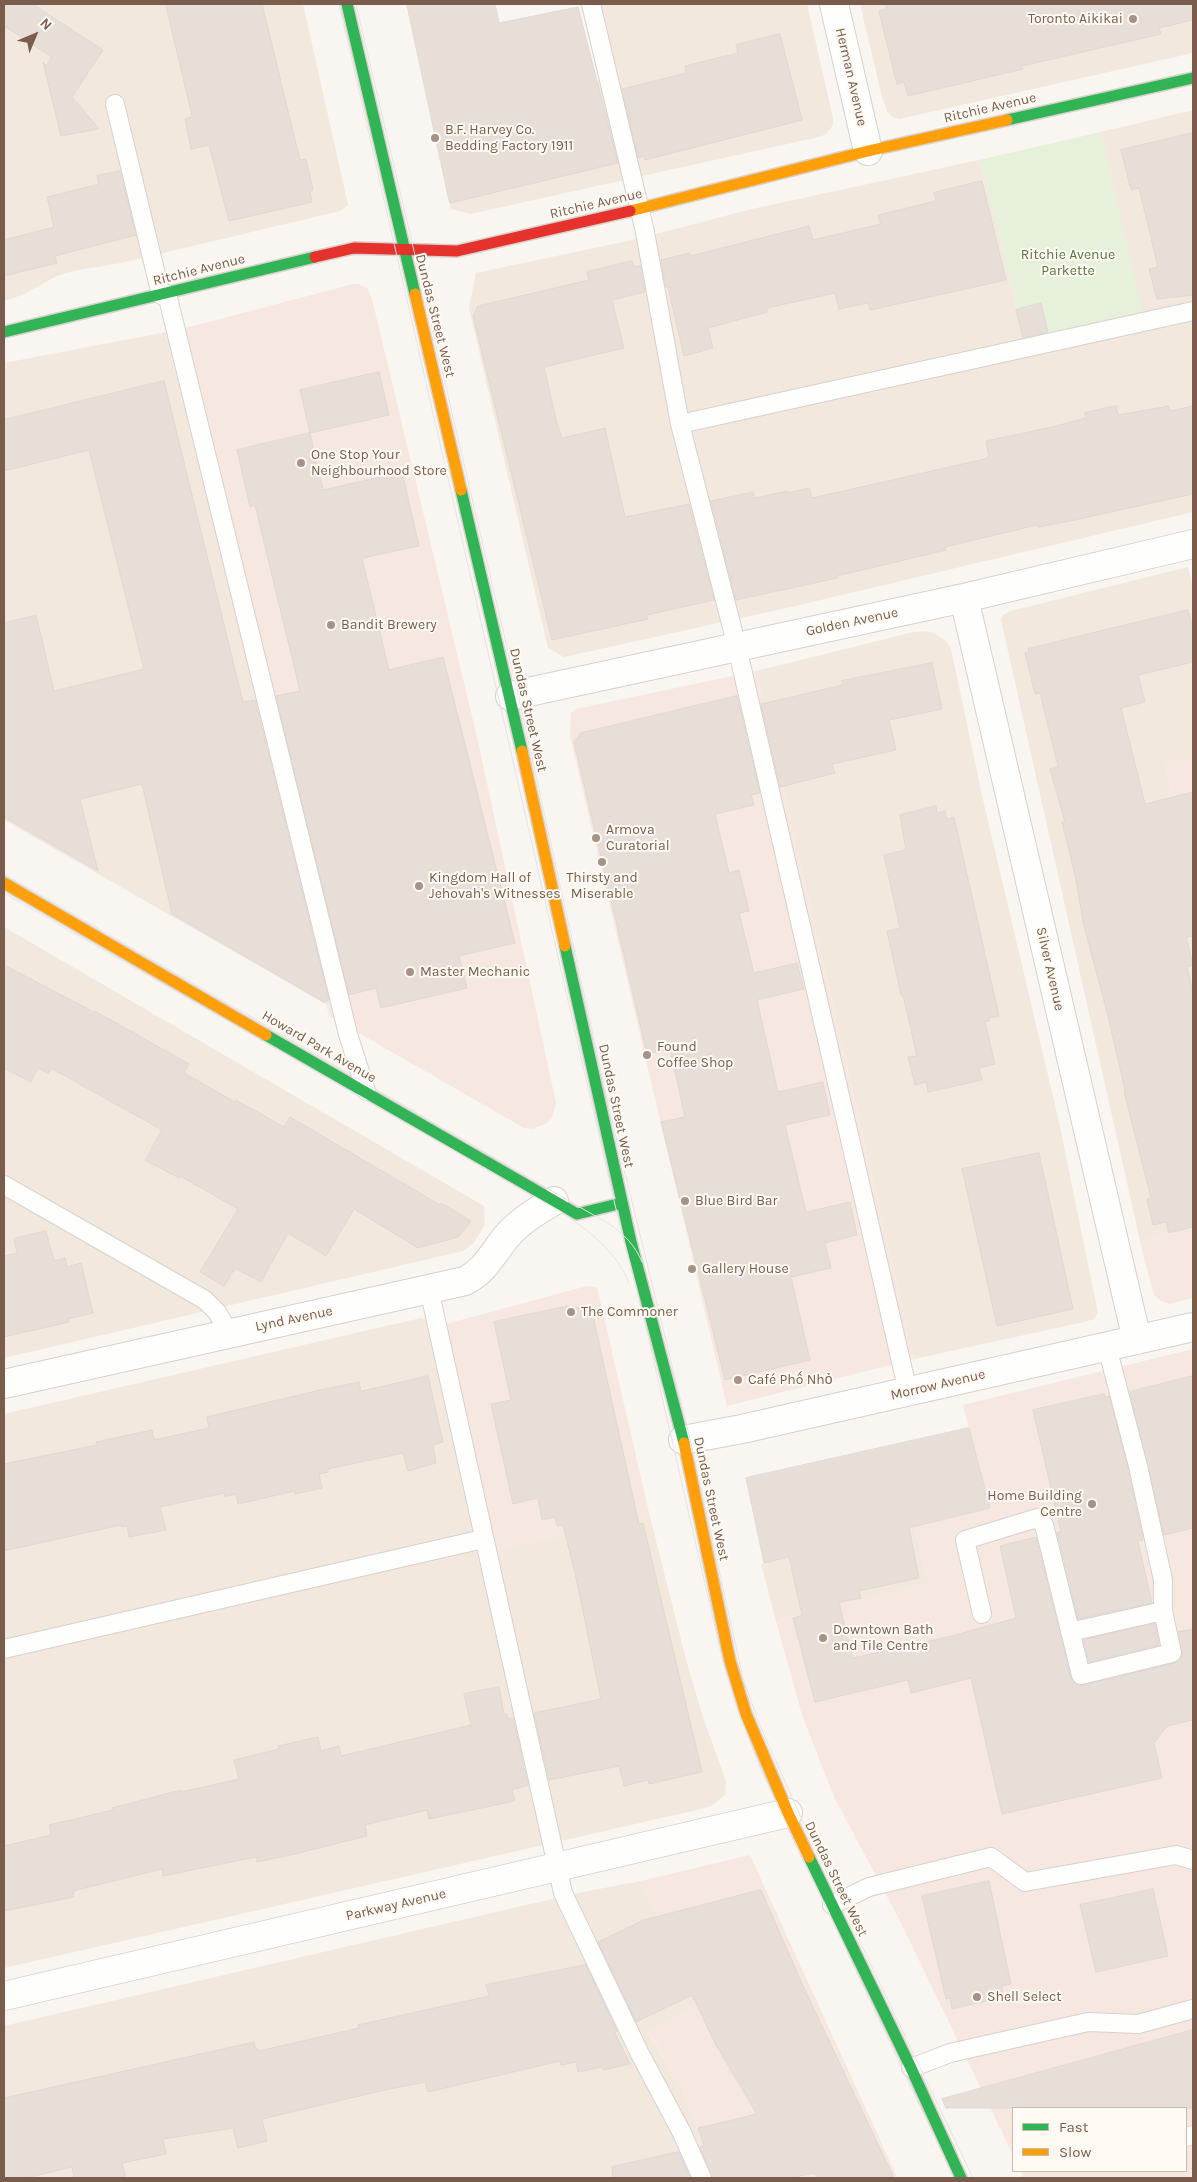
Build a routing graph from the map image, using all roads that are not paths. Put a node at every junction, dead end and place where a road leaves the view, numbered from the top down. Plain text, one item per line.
1 (347, 4) edge
2 (591, 4) edge
3 (834, 4) edge
4 (1193, 78) edge
5 (115, 104) dead end
6 (868, 150) junction
7 (640, 209) junction
8 (403, 248) junction
9 (164, 294) junction
10 (1193, 311) edge
11 (4, 332) edge
12 (680, 424) junction
13 (1193, 544) edge
14 (964, 598) junction
15 (738, 647) junction
16 (510, 696) junction
17 (4, 883) edge
18 (366, 1091) junction
19 (4, 1185) edge
20 (554, 1201) junction
21 (622, 1202) junction
22 (429, 1289) junction
23 (1193, 1327) edge
24 (229, 1333) junction
25 (1137, 1340) junction
26 (1107, 1347) junction
27 (4, 1384) edge
28 (908, 1392) junction
29 (683, 1440) junction
30 (483, 1539) junction
31 (1162, 1611) junction
32 (982, 1614) dead end
33 (1070, 1632) junction
34 (4, 1649) edge
35 (788, 1813) junction
36 (1193, 1860) edge
37 (557, 1867) junction
38 (832, 1905) junction
39 (4, 1996) edge
40 (1193, 2009) edge
41 (911, 2068) junction
42 (702, 2178) edge
43 (961, 2178) edge

1 - 8 main road, Dundas Street West
2 - 7 lane
3 - 6 street, Herman Avenue
4 - 6 main road, Ritchie Avenue
5 - 9 lane
6 - 7 main road, Ritchie Avenue
7 - 8 main road, Ritchie Avenue
7 - 12 lane
8 - 9 main road, Ritchie Avenue
8 - 16 main road, Dundas Street West
9 - 11 main road, Ritchie Avenue
9 - 18 lane
10 - 12 lane
12 - 15 lane
13 - 14 street, Golden Avenue
14 - 15 street, Golden Avenue
14 - 25 street, Silver Avenue
15 - 16 street, Golden Avenue
15 - 28 lane
16 - 21 main road, Dundas Street West
17 - 18 main road, Howard Park Avenue
18 - 20 main road, Howard Park Avenue
19 - 24 lane
20 - 21 main road, Howard Park Avenue
20 - 22 street, Lynd Avenue
21 - 29 main road, Dundas Street West
22 - 24 street, Lynd Avenue
22 - 30 lane
23 - 25 street, Morrow Avenue
24 - 27 street, Lynd Avenue
25 - 26 street, Morrow Avenue
26 - 28 street, Morrow Avenue
26 - 31 lane
28 - 29 street, Morrow Avenue
29 - 35 main road, Dundas Street West
30 - 34 lane
30 - 37 lane
31 - 33 lane
31 - 33 lane
32 - 33 lane
35 - 37 street, Parkway Avenue
35 - 38 main road, Dundas Street West
36 - 38 lane
37 - 39 street, Parkway Avenue
37 - 42 lane
38 - 41 main road, Dundas Street West
40 - 41 lane
41 - 43 main road, Dundas Street West

